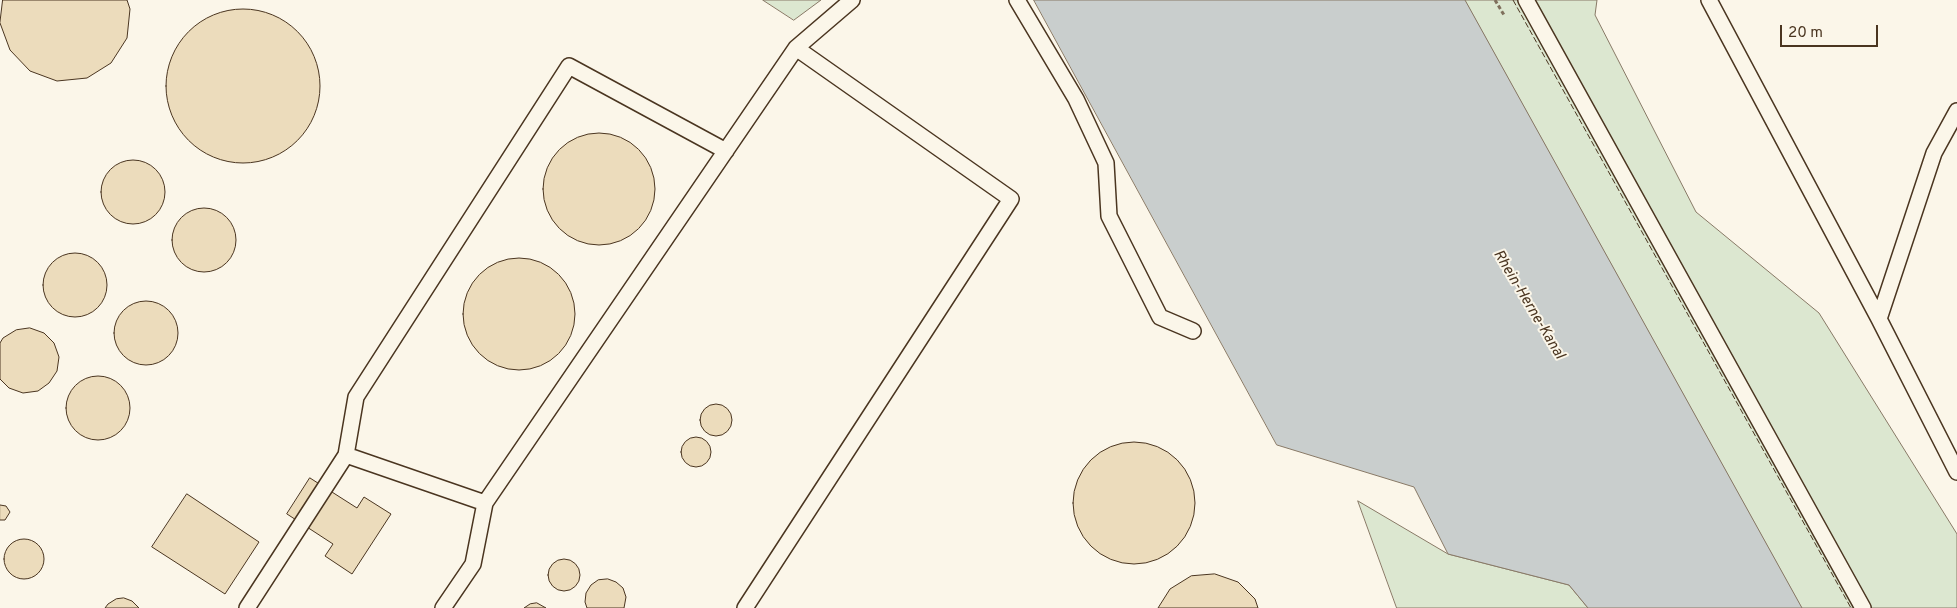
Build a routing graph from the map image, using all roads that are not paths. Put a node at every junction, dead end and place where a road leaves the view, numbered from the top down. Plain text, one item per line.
1 (852, 0) edge
2 (1017, 0) edge
3 (1526, 0) edge
4 (1710, 0) edge
5 (796, 48) junction
6 (1957, 111) edge
7 (726, 151) junction
8 (1879, 319) junction
9 (1192, 331) dead end
10 (346, 455) junction
11 (1957, 472) edge
12 (486, 503) junction
13 (247, 608) edge
14 (443, 608) edge
15 (745, 608) edge
16 (1863, 608) edge

1 - 5 lane
2 - 9 lane
3 - 16 lane
4 - 8 lane
5 - 7 lane
5 - 15 lane
6 - 8 lane
7 - 10 lane
7 - 12 lane
8 - 11 lane
10 - 12 lane
10 - 13 lane
12 - 14 lane

